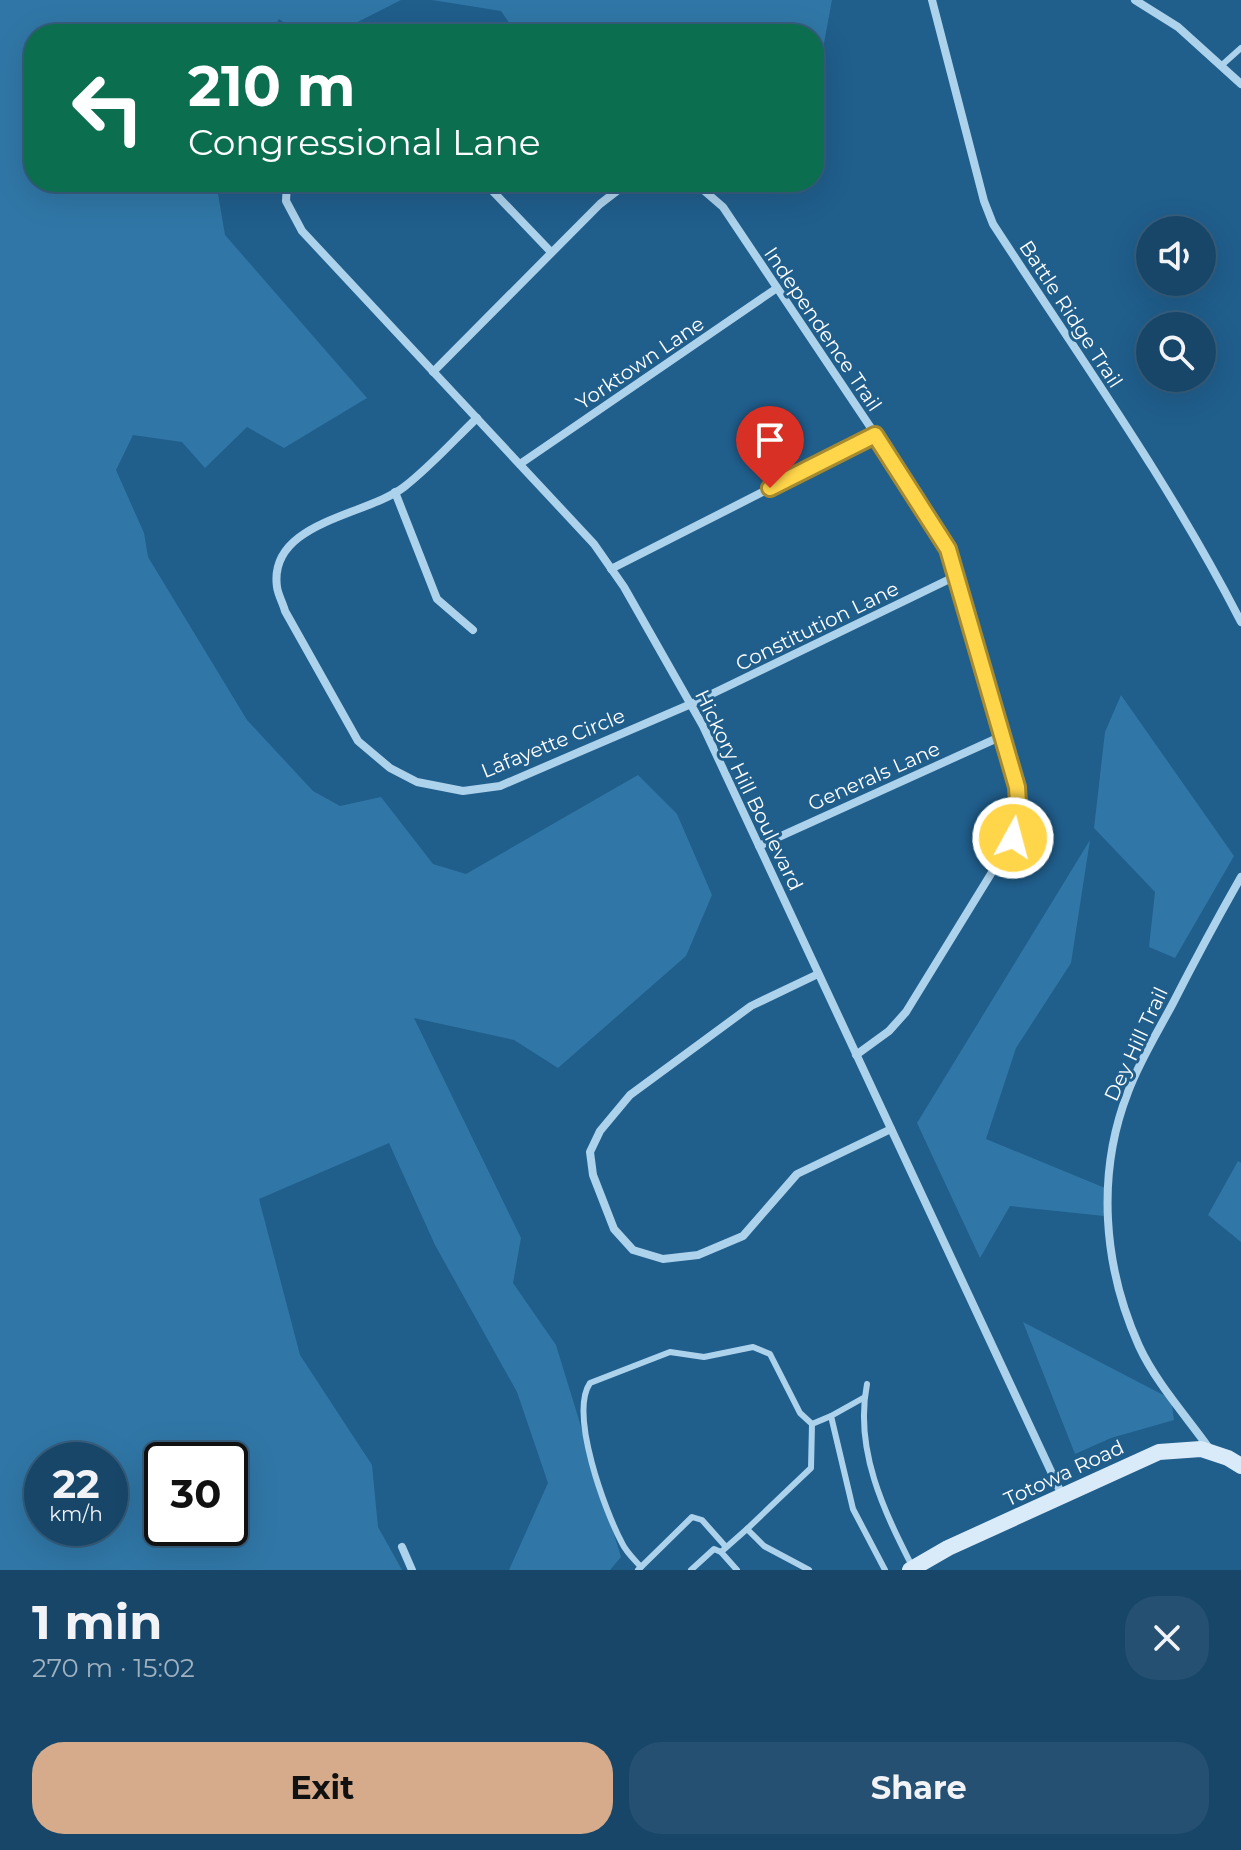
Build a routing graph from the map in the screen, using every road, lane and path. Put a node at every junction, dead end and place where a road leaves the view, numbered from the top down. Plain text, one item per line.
1 (932, 0) edge
2 (1135, 0) edge
3 (1241, 48) edge
4 (1222, 65) junction
5 (1241, 84) edge
6 (286, 192) edge
7 (494, 192) edge
8 (616, 192) edge
9 (703, 192) edge
10 (551, 252) junction
11 (777, 288) junction
12 (433, 372) junction
13 (477, 418) junction
14 (875, 435) junction
15 (520, 464) junction
16 (395, 492) junction
17 (611, 569) junction
18 (956, 576) junction
19 (1241, 622) edge
20 (473, 630) dead end
21 (691, 704) junction
22 (1002, 736) junction
23 (759, 846) junction
24 (1241, 877) edge
25 (818, 974) junction
26 (856, 1055) junction
27 (891, 1129) junction
28 (867, 1384) dead end
29 (865, 1397) junction
30 (831, 1416) junction
31 (812, 1424) junction
32 (1212, 1451) junction
33 (1241, 1466) edge
34 (1062, 1495) junction
35 (747, 1529) junction
36 (402, 1547) dead end
37 (723, 1550) junction
38 (640, 1568) edge
39 (911, 1569) edge
40 (412, 1570) edge
41 (691, 1570) edge
42 (737, 1570) edge
43 (809, 1570) edge
44 (885, 1570) edge

1 - 19 street, Battle Ridge Trail
2 - 4 street
3 - 4 lane
4 - 5 street
6 - 12 street, Hickory Hill Boulevard
7 - 10 street
8 - 10 street
9 - 11 street, Independence Trail
10 - 12 street
11 - 14 street, Independence Trail
11 - 15 street, Yorktown Lane
12 - 13 street, Hickory Hill Boulevard
13 - 15 street, Hickory Hill Boulevard
13 - 16 street, Lafayette Circle
14 - 17 street
14 - 18 street, Independence Trail
15 - 17 street, Hickory Hill Boulevard
16 - 20 street
16 - 21 street, Lafayette Circle
17 - 21 street, Hickory Hill Boulevard
18 - 21 street, Constitution Lane
18 - 22 street, Independence Trail
21 - 23 street, Hickory Hill Boulevard
22 - 23 street, Generals Lane
22 - 26 street, Independence Trail
23 - 25 street, Hickory Hill Boulevard
24 - 32 street, Dey Hill Trail
25 - 26 street, Hickory Hill Boulevard
25 - 27 street
26 - 27 street, Hickory Hill Boulevard
27 - 34 street, Hickory Hill Boulevard
28 - 29 lane
29 - 30 lane
29 - 39 lane
30 - 31 lane
30 - 44 lane
31 - 35 lane
31 - 38 lane
32 - 33 main road, Totowa Road
32 - 34 main road, Totowa Road
34 - 39 main road, Totowa Road
35 - 37 lane
35 - 43 lane
36 - 40 street
37 - 38 lane
37 - 41 lane
37 - 42 lane

